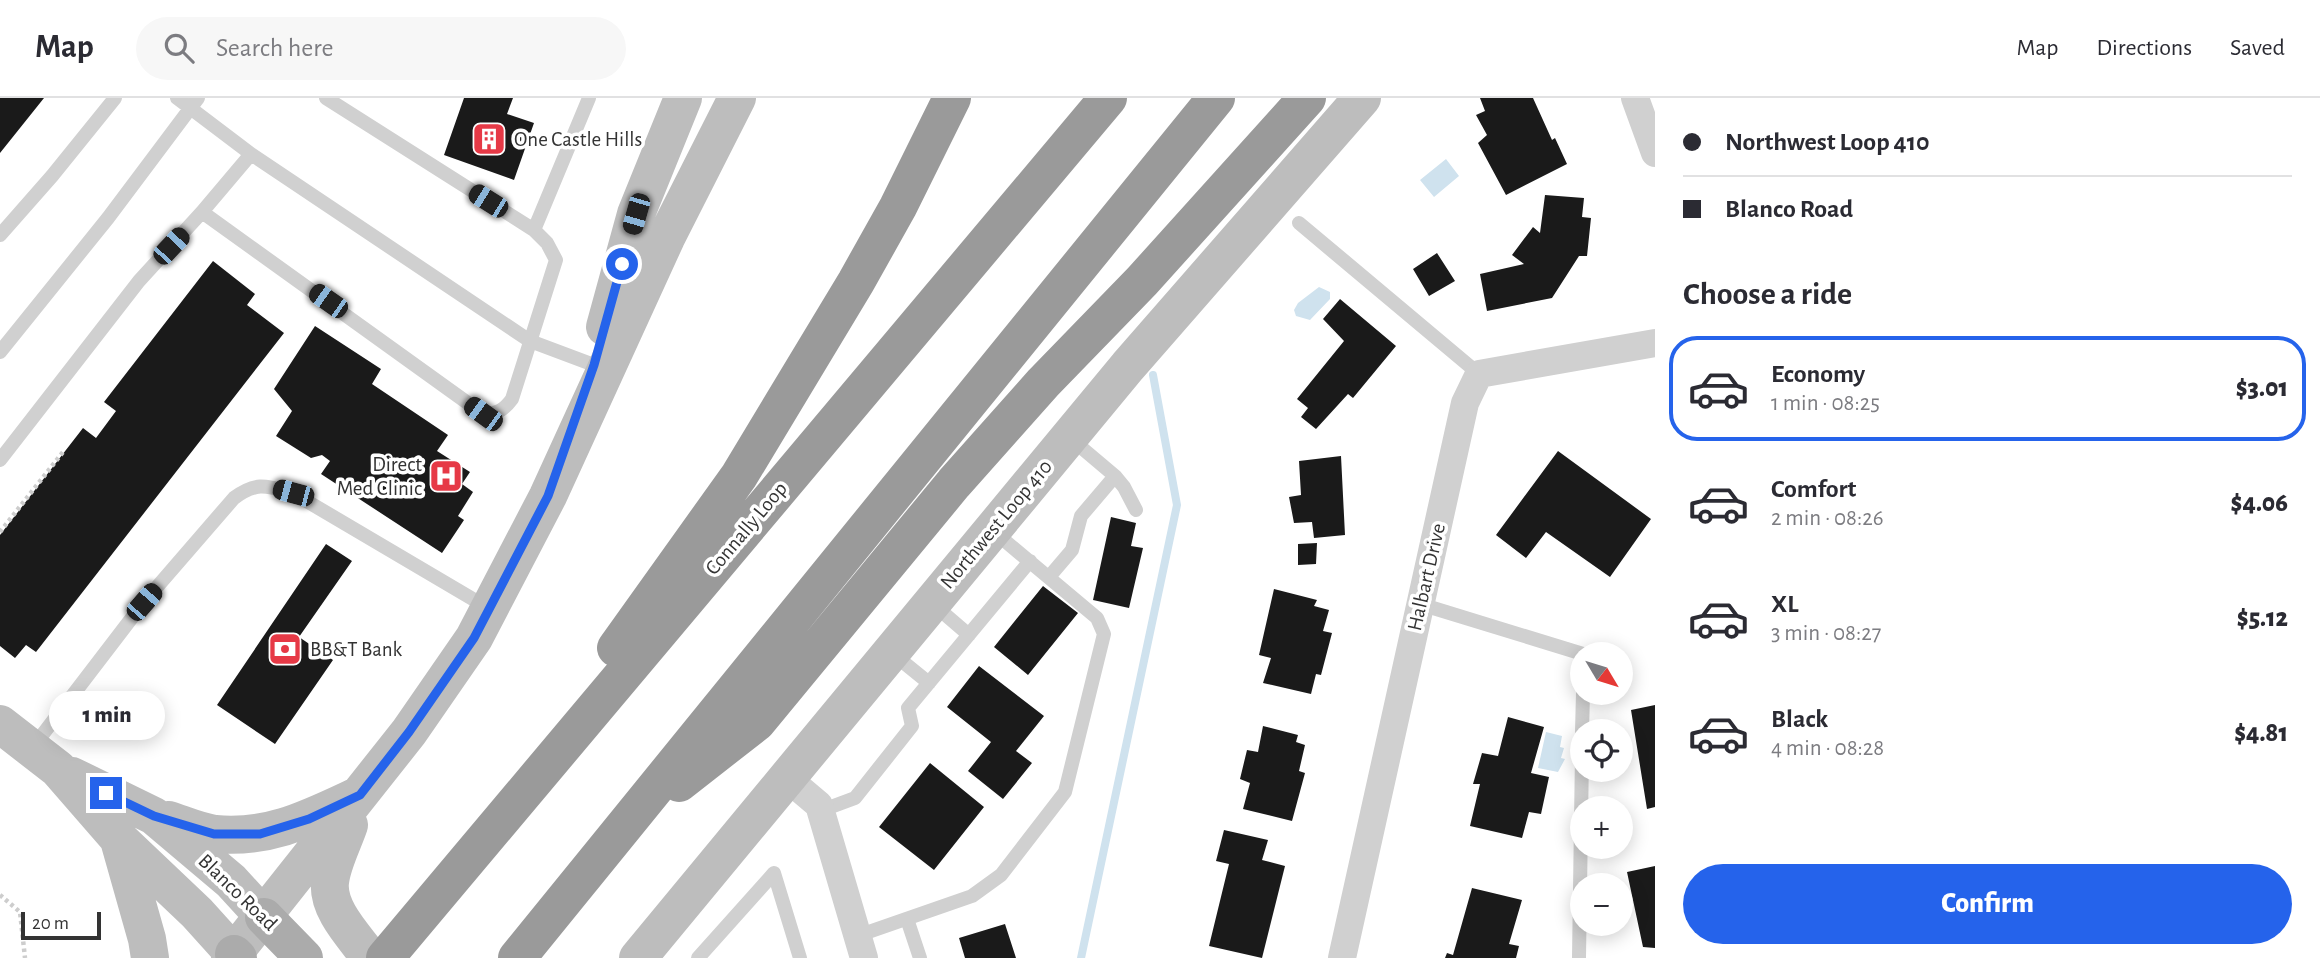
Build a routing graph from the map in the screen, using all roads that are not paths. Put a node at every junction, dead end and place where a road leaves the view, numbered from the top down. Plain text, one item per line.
1 (115, 98) edge
2 (177, 98) edge
3 (326, 98) edge
4 (589, 98) edge
5 (683, 98) edge
6 (737, 98) edge
7 (953, 98) edge
8 (1108, 98) edge
9 (1216, 98) edge
10 (1307, 98) edge
11 (1362, 98) edge
12 (1635, 98) edge
13 (194, 103) edge
14 (1655, 153) edge
15 (251, 154) junction
16 (202, 212) junction
17 (1299, 223) dead end
18 (534, 230) junction
19 (0, 235) edge
20 (530, 341) junction
21 (1655, 343) edge
22 (0, 352) edge
23 (594, 365) junction
24 (1479, 374) junction
25 (1069, 437) junction
26 (0, 460) edge
27 (558, 472) junction
28 (1115, 476) junction
29 (1136, 510) dead end
30 (992, 530) junction
31 (1030, 561) junction
32 (1049, 578) junction
33 (932, 603) junction
34 (1420, 604) junction
35 (489, 608) junction
36 (969, 635) junction
37 (1570, 650) edge
38 (891, 652) junction
39 (929, 683) junction
40 (0, 724) edge
41 (44, 759) junction
42 (787, 778) junction
43 (1582, 782) edge
44 (360, 795) junction
45 (820, 811) junction
46 (154, 816) junction
47 (623, 828) junction
48 (118, 838) junction
49 (442, 890) junction
50 (264, 916) junction
51 (907, 919) junction
52 (861, 947) edge
53 (234, 956) edge
54 (150, 958) edge
55 (304, 958) edge
56 (370, 958) edge
57 (385, 958) edge
58 (517, 958) edge
59 (638, 958) edge
60 (698, 958) edge
61 (800, 958) edge
62 (920, 958) edge
63 (1342, 958) edge
64 (1579, 958) edge

1 - 19 lane
2 - 13 lane
3 - 18 lane
4 - 18 lane
5 - 23 main road
6 - 27 main road
7 - 49 highway
8 - 49 highway, Connally Loop
9 - 47 highway
10 - 47 highway
11 - 25 main road, Northwest Loop 410
12 - 14 street
13 - 15 lane
13 - 22 lane
15 - 16 lane
15 - 20 lane
16 - 20 lane
16 - 26 lane
17 - 24 lane
18 - 20 lane
20 - 23 lane
21 - 24 street
23 - 27 main road
24 - 34 street, Halbart Drive
25 - 28 lane
25 - 30 main road, Northwest Loop 410
27 - 35 main road
28 - 29 lane
28 - 32 lane
30 - 31 lane
30 - 33 main road, Northwest Loop 410
31 - 32 lane
31 - 36 lane
32 - 51 lane
33 - 36 lane
33 - 38 main road, Northwest Loop 410
34 - 37 lane
34 - 63 street, Halbart Drive
35 - 41 lane
35 - 44 main road
36 - 39 lane
38 - 39 lane
38 - 42 main road, Northwest Loop 410
39 - 45 lane
40 - 41 main road, Blanco Road
41 - 46 main road, Blanco Road
41 - 48 main road, Blanco Road
42 - 45 street
42 - 59 main road, Northwest Loop 410
43 - 64 lane
44 - 46 main road
44 - 50 main road
44 - 56 main road
45 - 52 street
46 - 50 main road, Blanco Road
47 - 58 highway
48 - 53 main road, Blanco Road
48 - 54 main road
49 - 57 highway, Connally Loop
50 - 53 main road
50 - 55 main road, Blanco Road
51 - 52 lane
51 - 62 lane
60 - 61 lane

